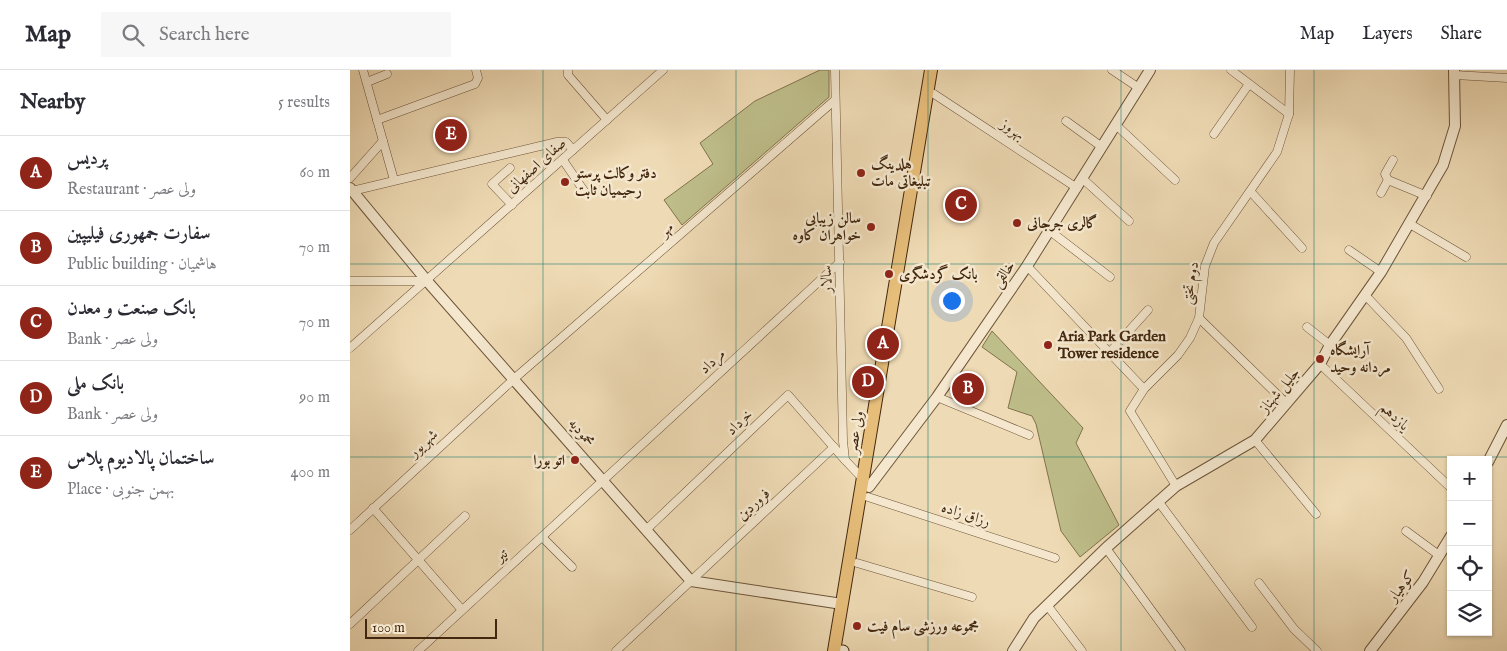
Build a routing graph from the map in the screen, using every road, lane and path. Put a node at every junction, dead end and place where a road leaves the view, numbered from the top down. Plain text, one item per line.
1 (364, 70) edge
2 (476, 70) edge
3 (663, 70) edge
4 (835, 70) edge
5 (931, 70) edge
6 (940, 70) edge
7 (1112, 70) edge
8 (1150, 70) edge
9 (1231, 70) edge
10 (1290, 70) edge
11 (568, 71) edge
12 (1455, 72) edge
13 (387, 74) dead end
14 (1507, 78) edge
15 (367, 82) junction
16 (1249, 84) junction
17 (1139, 88) junction
18 (934, 94) junction
19 (835, 100) junction
20 (1289, 114) junction
21 (377, 120) junction
22 (607, 120) junction
23 (1066, 121) dead end
24 (1116, 125) junction
25 (1214, 134) dead end
26 (383, 141) junction
27 (1102, 147) junction
28 (573, 150) junction
29 (562, 160) junction
30 (1393, 160) dead end
31 (510, 168) dead end
32 (350, 178) edge
33 (394, 180) junction
34 (1175, 180) dead end
35 (1388, 180) junction
36 (1080, 183) junction
37 (351, 190) edge
38 (584, 191) dead end
39 (1251, 192) junction
40 (1382, 193) dead end
41 (1426, 196) junction
42 (512, 205) junction
43 (1130, 221) dead end
44 (1410, 224) junction
45 (1050, 231) junction
46 (1302, 248) dead end
47 (1349, 250) dead end
48 (1466, 257) dead end
49 (840, 262) junction
50 (1028, 266) junction
51 (1381, 272) junction
52 (1110, 277) dead end
53 (428, 280) junction
54 (350, 281) edge
55 (1365, 295) junction
56 (1148, 310) dead end
57 (1199, 318) junction
58 (1307, 327) dead end
59 (1330, 345) junction
60 (350, 348) edge
61 (1110, 352) junction
62 (1320, 364) junction
63 (515, 378) junction
64 (1144, 389) junction
65 (1439, 390) dead end
66 (937, 397) junction
67 (1287, 404) junction
68 (1507, 425) edge
69 (1029, 435) dead end
70 (1255, 440) junction
71 (834, 447) junction
72 (1491, 456) edge
73 (845, 460) junction
74 (603, 480) junction
75 (1447, 484) edge
76 (1176, 486) junction
77 (867, 488) junction
78 (1158, 501) junction
79 (373, 508) junction
80 (1316, 514) dead end
81 (465, 516) dead end
82 (647, 529) junction
83 (350, 530) edge
84 (1406, 532) dead end
85 (542, 537) junction
86 (1447, 543) edge
87 (1106, 548) junction
88 (1440, 556) junction
89 (1055, 558) dead end
90 (419, 561) junction
91 (857, 563) junction
92 (572, 567) dead end
93 (691, 581) junction
94 (1259, 583) dead end
95 (972, 597) dead end
96 (842, 604) junction
97 (1047, 605) junction
98 (462, 610) junction
99 (350, 624) edge
100 (1252, 627) dead end
101 (418, 651) edge
102 (616, 651) edge
103 (834, 651) edge
104 (843, 651) edge
105 (1013, 651) edge
106 (1082, 651) edge
107 (1181, 651) edge
108 (1317, 651) edge
109 (1370, 651) edge

1 - 15 street
2 - 21 street
3 - 22 street, صفای اصفهانی
4 - 19 street, سالار
5 - 77 main road, ولی عصر
6 - 18 main road, ولی عصر
7 - 17 street
8 - 17 street, خالقی
9 - 16 street
10 - 20 street, دوم تختی
11 - 22 street
12 - 14 street
12 - 41 street, جلیل شهناز
13 - 15 street
15 - 21 street
16 - 20 street
16 - 25 street
17 - 24 street, خالقی
18 - 36 street, بهروز
18 - 77 main road, ولی عصر
19 - 49 street, سالار
19 - 63 street, مهر
20 - 39 street, دوم تختی
21 - 26 street
22 - 28 street, صفای اصفهانی
23 - 27 street
24 - 27 street, خالقی
24 - 34 street
26 - 32 street
26 - 33 street
27 - 36 street, خالقی
28 - 29 street, صفای اصفهانی
28 - 33 street
29 - 38 street
29 - 42 street, صفای اصفهانی
30 - 35 street
31 - 42 street
33 - 37 street
35 - 40 street
35 - 41 street
36 - 43 street, بهروز
36 - 45 street, خالقی
37 - 53 street, محمودیه
39 - 46 street
39 - 57 street, دوم تختی
41 - 44 street, جلیل شهناز
42 - 53 street, صفای اصفهانی
44 - 48 street
44 - 51 street, جلیل شهناز
45 - 50 street, خالقی
45 - 52 street
47 - 51 street
49 - 73 street, سالار
49 - 74 street, مرداد
50 - 61 street
50 - 66 street, خالقی
51 - 55 street, جلیل شهناز
53 - 54 street
53 - 60 street, صفای اصفهانی
53 - 63 street, محمودیه
55 - 59 street, جلیل شهناز
55 - 65 street
56 - 61 street
57 - 64 street, دوم تختی
57 - 67 street
58 - 59 street
59 - 62 street, جلیل شهناز
61 - 64 street
62 - 67 street, جلیل شهناز
62 - 75 street, یازدهم
63 - 74 street, محمودیه
63 - 79 street, شهریور
64 - 76 street, دوم تختی
66 - 69 street
66 - 77 street, خالقی
67 - 70 street, جلیل شهناز
68 - 72 street
70 - 76 street, جلیل شهناز
70 - 80 street
71 - 73 street, خرداد
71 - 82 street, خرداد
71 - 93 street, فروردین
73 - 77 street
74 - 82 street, محمودیه
74 - 85 street, تیر
76 - 78 street, جلیل شهناز
77 - 89 street, رزاق زاده
77 - 91 main road, ولی عصر
77 - 96 main road, ولی عصر
78 - 87 street, جلیل شهناز
78 - 100 street
79 - 83 street, شهریور
79 - 90 street
81 - 90 street
82 - 93 street, محمودیه
84 - 88 street
85 - 92 street
85 - 98 street, تیر
86 - 88 street, کوهیار
87 - 97 street, جلیل شهناز
87 - 107 street
88 - 109 street, کوهیار
90 - 98 street
90 - 99 street
91 - 95 street
91 - 104 main road, ولی عصر
93 - 96 street
93 - 102 street, فروردین
94 - 108 street
96 - 103 main road, ولی عصر
97 - 105 street, جلیل شهناز
97 - 106 street
98 - 101 street, تیر

